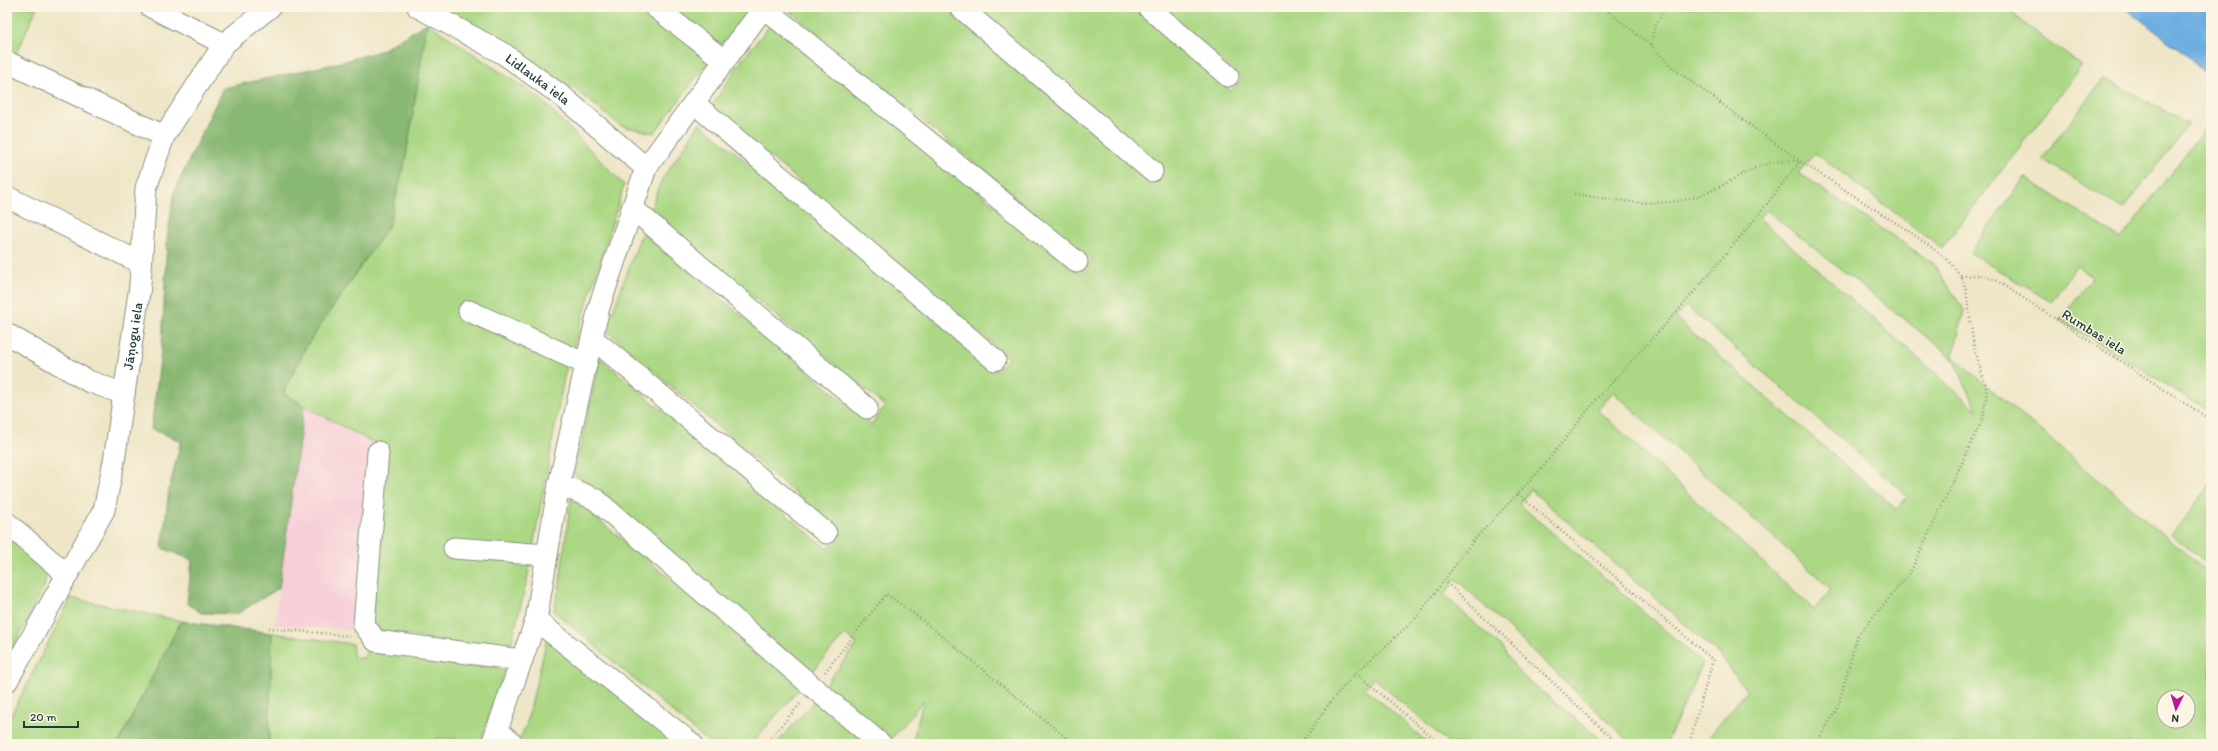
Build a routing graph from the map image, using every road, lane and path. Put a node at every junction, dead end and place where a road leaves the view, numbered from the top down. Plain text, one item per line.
1 (151, 7) edge
2 (270, 7) edge
3 (418, 7) edge
4 (655, 7) edge
5 (764, 7) edge
6 (960, 7) edge
7 (1148, 7) edge
8 (1602, 7) edge
9 (1666, 7) edge
10 (224, 44) junction
11 (1652, 46) junction
12 (725, 61) junction
13 (7, 62) edge
14 (1228, 76) dead end
15 (694, 103) junction
16 (164, 136) junction
17 (1800, 161) junction
18 (646, 168) junction
19 (1152, 170) dead end
20 (1574, 194) dead end
21 (7, 197) edge
22 (632, 208) junction
23 (1076, 262) dead end
24 (141, 263) junction
25 (1961, 276) junction
26 (469, 311) dead end
27 (7, 334) edge
28 (592, 338) junction
29 (995, 360) dead end
30 (586, 364) junction
31 (124, 394) junction
32 (867, 408) dead end
33 (2211, 420) edge
34 (378, 452) dead end
35 (559, 484) junction
36 (1518, 494) junction
37 (7, 523) edge
38 (826, 533) dead end
39 (454, 548) dead end
40 (547, 555) junction
41 (66, 574) junction
42 (1444, 580) junction
43 (536, 620) junction
44 (269, 628) dead end
45 (376, 641) junction
46 (847, 643) dead end
47 (522, 660) junction
48 (1356, 673) junction
49 (7, 681) edge
50 (495, 737) edge
51 (513, 744) edge
52 (692, 744) edge
53 (881, 744) edge
54 (1074, 744) edge
55 (1298, 744) edge
56 (1440, 744) edge
57 (1618, 744) edge
58 (1689, 744) edge
59 (1816, 744) edge

1 - 10 street
2 - 10 street, Jāņogu iela
3 - 18 street, Lidlauka iela
4 - 12 street
5 - 12 street
5 - 23 street
6 - 19 street
7 - 14 street
8 - 11 path
9 - 11 path
10 - 16 street, Jāņogu iela
11 - 17 path
12 - 15 street
13 - 16 street
15 - 18 street
15 - 29 street
16 - 24 street, Jāņogu iela
17 - 20 path
17 - 25 path
17 - 36 path
18 - 22 street
21 - 24 street
22 - 28 street
22 - 32 street
24 - 31 street, Jāņogu iela
25 - 33 path, Rumbas iela
25 - 59 path
26 - 30 street
27 - 31 street
28 - 30 street
28 - 38 street
30 - 35 street
31 - 41 street, Jāņogu iela
34 - 45 street
35 - 40 street
35 - 53 street
36 - 42 path
36 - 58 path
37 - 41 street
39 - 40 street
40 - 43 street
41 - 49 street, Jāņogu iela
42 - 48 path
42 - 57 path
43 - 47 street
43 - 52 street
44 - 45 path
45 - 47 street
46 - 54 path
47 - 50 street
48 - 55 path
48 - 56 path
50 - 51 street

